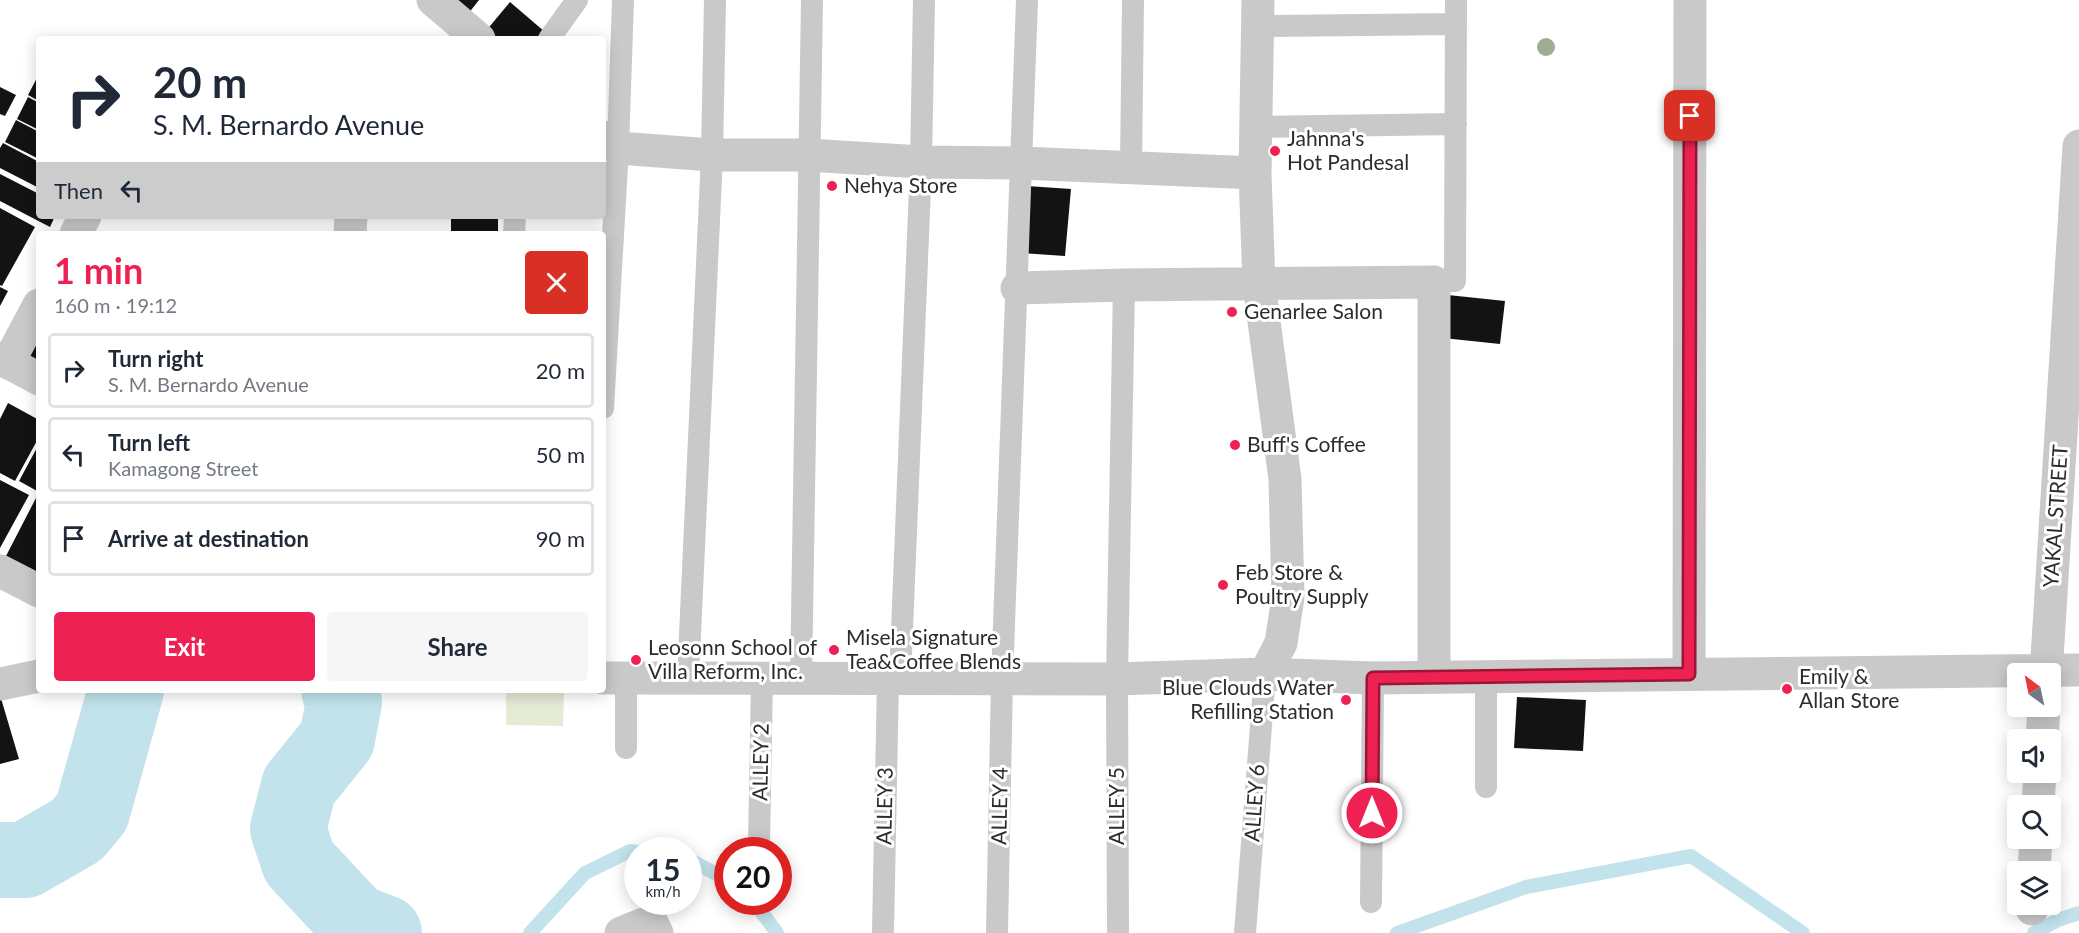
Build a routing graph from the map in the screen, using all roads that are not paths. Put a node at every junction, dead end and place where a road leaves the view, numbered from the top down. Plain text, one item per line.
1 (433, 0) edge
2 (577, 0) edge
3 (623, 0) edge
4 (715, 0) edge
5 (812, 0) edge
6 (924, 0) edge
7 (1027, 0) edge
8 (1133, 0) edge
9 (1456, 0) edge
10 (1690, 0) edge
11 (1258, 13) edge
12 (1456, 24) junction
13 (475, 36) edge
14 (551, 36) edge
15 (1456, 124) junction
16 (1257, 127) junction
17 (610, 143) edge
18 (2079, 146) edge
19 (712, 154) junction
20 (808, 155) junction
21 (921, 162) junction
22 (1021, 163) junction
23 (1131, 167) junction
24 (1255, 173) junction
25 (1434, 282) junction
26 (1259, 284) junction
27 (1124, 285) junction
28 (1017, 288) junction
29 (606, 294) edge
30 (36, 310) edge
31 (4, 360) edge
32 (36, 377) edge
33 (0, 571) edge
34 (36, 589) edge
35 (2047, 663) edge
36 (2079, 670) edge
37 (2061, 671) edge
38 (2007, 672) edge
39 (1265, 674) junction
40 (1689, 674) junction
41 (36, 676) edge
42 (1486, 676) junction
43 (1434, 677) junction
44 (615, 678) edge
45 (688, 678) junction
46 (762, 678) junction
47 (1373, 678) junction
48 (801, 679) junction
49 (894, 679) junction
50 (1002, 679) junction
51 (1117, 679) junction
52 (0, 684) edge
53 (626, 748) dead end
54 (1486, 787) dead end
55 (759, 837) edge
56 (1371, 902) dead end
57 (654, 927) edge
58 (621, 933) edge
59 (883, 933) edge
60 (997, 933) edge
61 (1118, 933) edge
62 (1245, 933) edge

1 - 13 street
2 - 14 lane
3 - 17 lane
4 - 19 lane
5 - 20 lane
6 - 21 lane, ALLEY 3
7 - 22 lane, ALLEY 4
8 - 23 lane
9 - 12 lane
10 - 40 street
11 - 12 lane
11 - 16 street
12 - 15 lane
15 - 16 lane
15 - 25 lane
16 - 24 street
17 - 19 street
17 - 29 lane
18 - 35 street, YAKAL STREET
19 - 20 street
19 - 45 lane
20 - 21 street
20 - 48 lane
21 - 22 street
21 - 49 lane, ALLEY 3
22 - 23 street
22 - 28 lane, ALLEY 4
23 - 24 street
24 - 26 street
25 - 26 street
25 - 43 street
26 - 27 street
26 - 39 street
27 - 28 street
27 - 51 lane, ALLEY 5
28 - 50 lane, ALLEY 4
30 - 31 street
31 - 32 street
33 - 34 street
36 - 37 street
38 - 40 street
39 - 47 street
39 - 51 street
39 - 62 lane, ALLEY 6
40 - 42 street
41 - 52 street
42 - 43 street
42 - 54 lane
43 - 47 street
44 - 45 street
44 - 53 lane
45 - 46 street
46 - 48 street
46 - 55 lane, ALLEY 2
47 - 56 lane
48 - 49 street
49 - 50 street
49 - 59 lane, ALLEY 3
50 - 51 street
50 - 60 lane, ALLEY 4
51 - 61 lane, ALLEY 5
57 - 58 street

